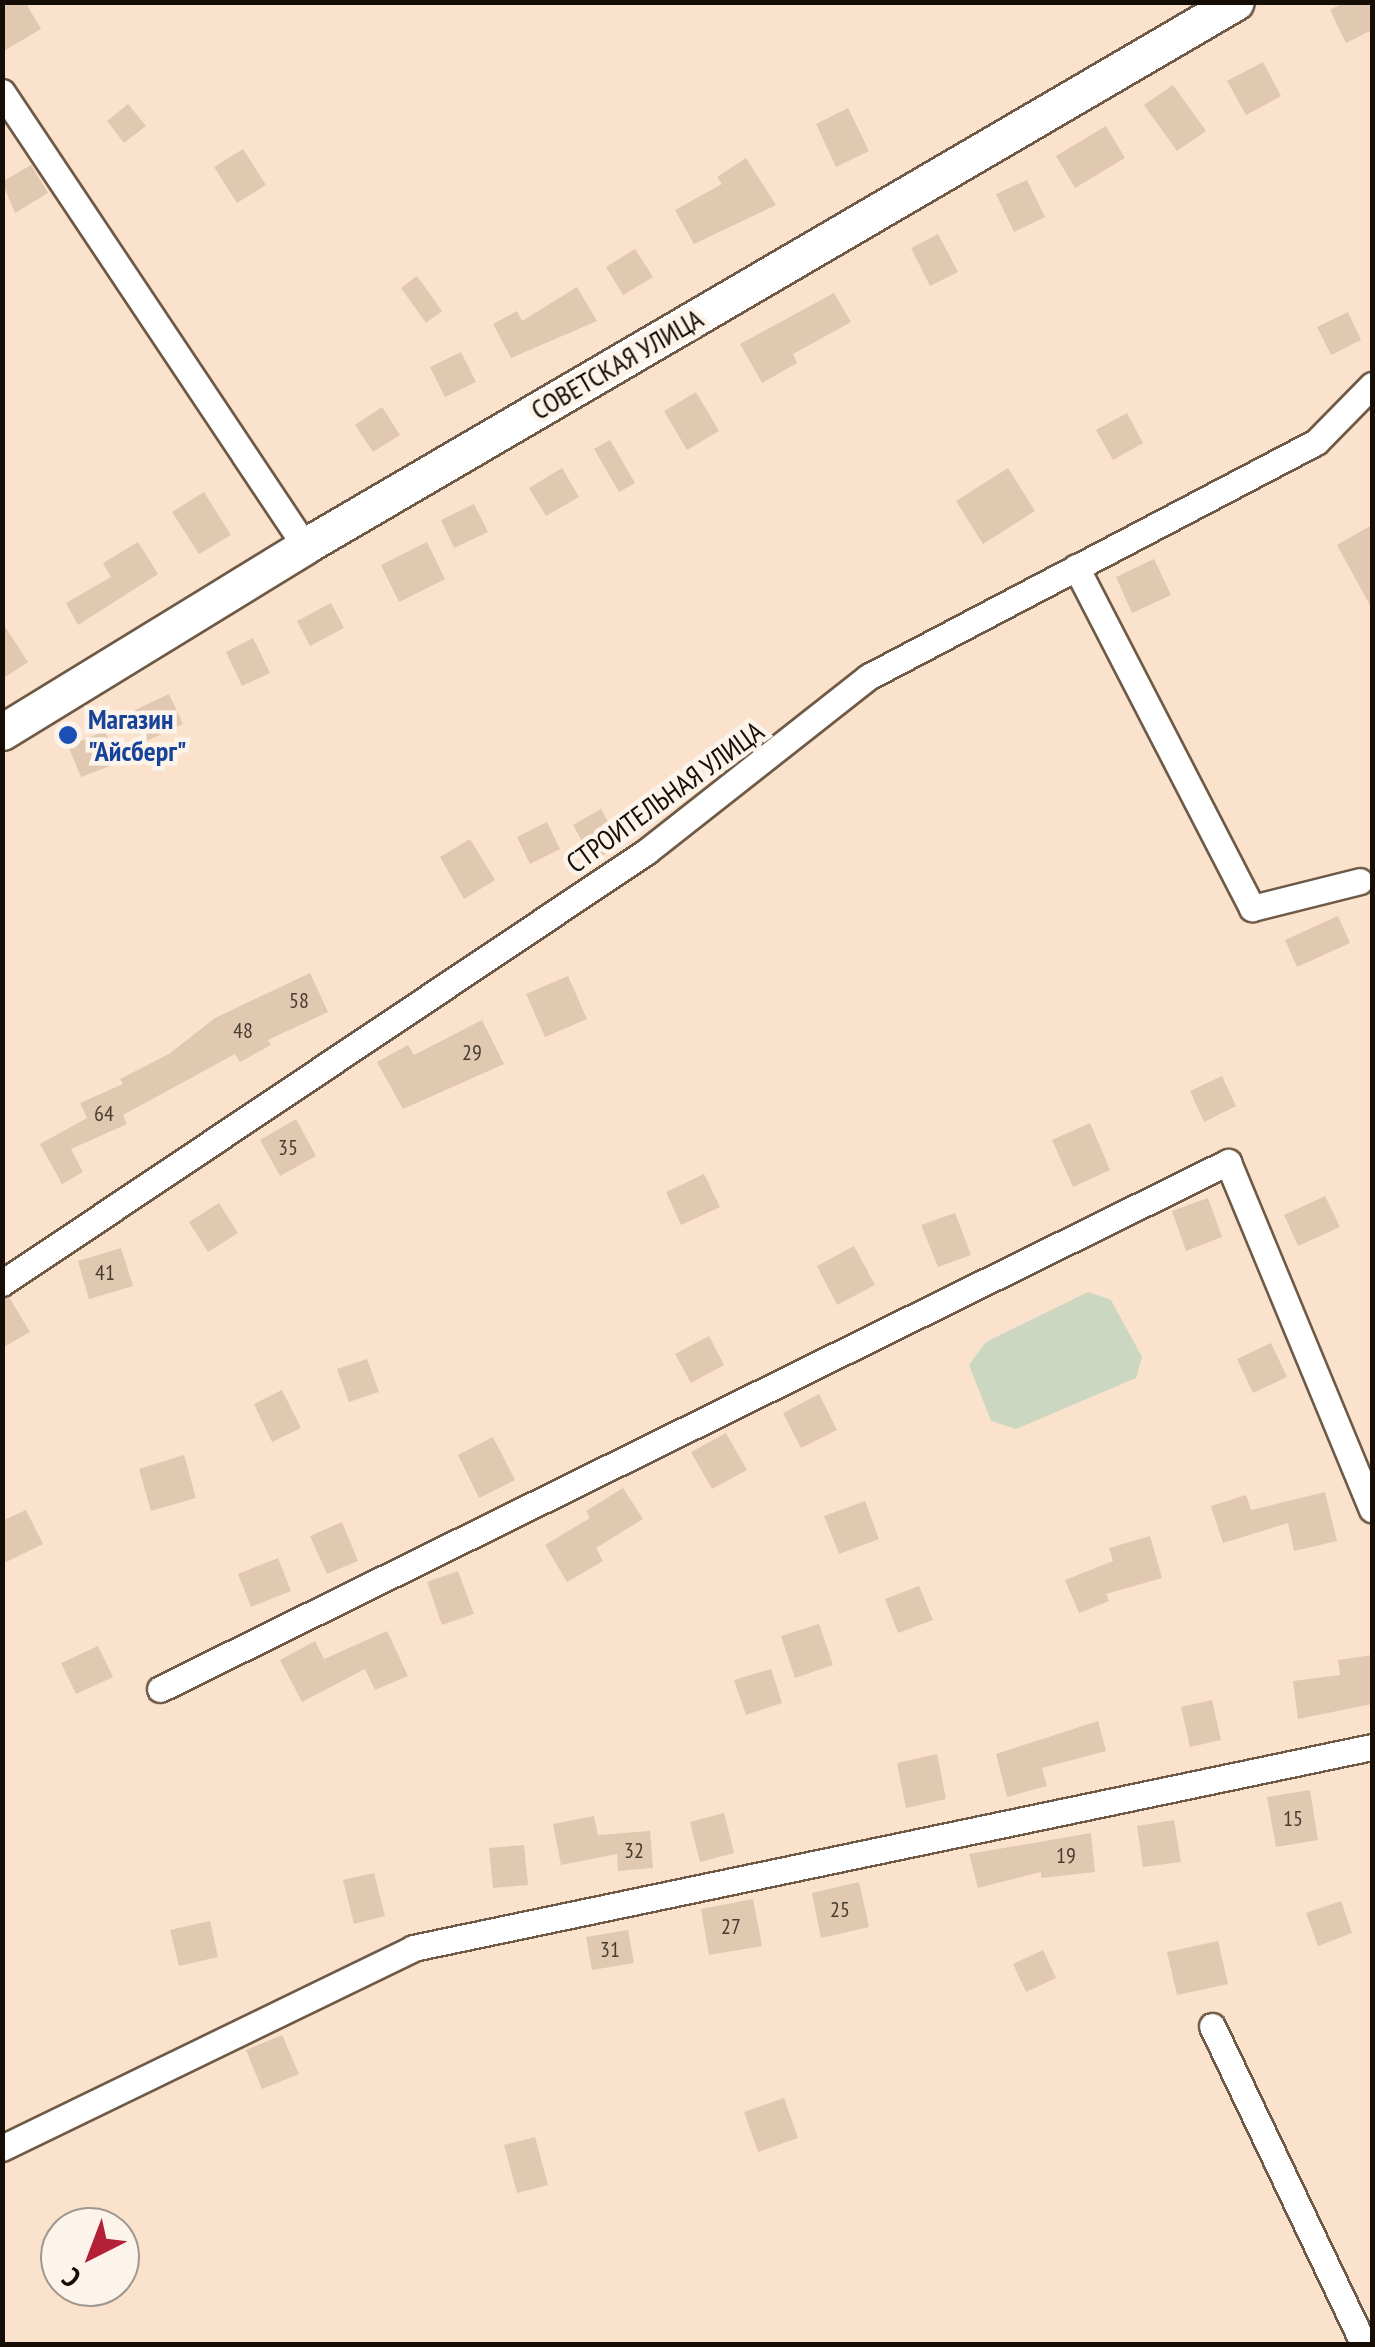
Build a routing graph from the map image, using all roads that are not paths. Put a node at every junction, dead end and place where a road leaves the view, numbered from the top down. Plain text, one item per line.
1 (1236, 2) edge
2 (2, 92) edge
3 (1372, 385) edge
4 (304, 546) junction
5 (1076, 567) junction
6 (2, 732) edge
7 (1360, 882) dead end
8 (2, 1283) edge
9 (1372, 1509) edge
10 (160, 1688) dead end
11 (1372, 1747) edge
12 (1212, 2026) dead end
13 (2, 2148) edge
14 (1364, 2344) edge

1 - 4 main road, СОВЕТСКАЯ УЛИЦА
2 - 4 street
3 - 5 street, СТРОИТЕЛЬНАЯ УЛИЦА
4 - 6 main road, СОВЕТСКАЯ УЛИЦА
5 - 7 street
5 - 8 street, СТРОИТЕЛЬНАЯ УЛИЦА
9 - 10 street
11 - 13 street
12 - 14 street

